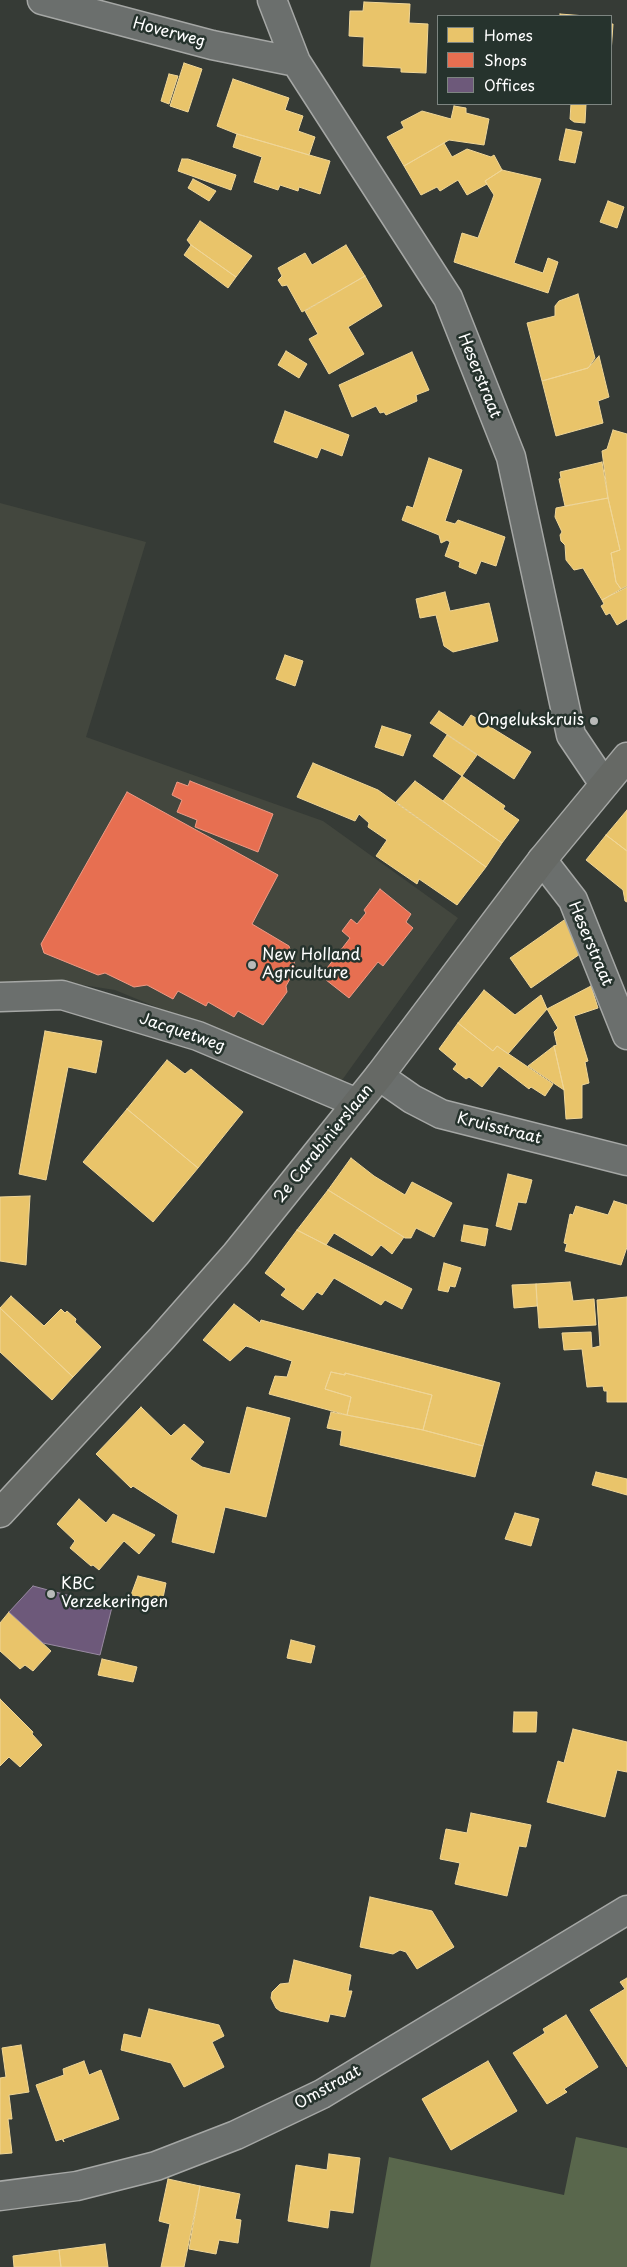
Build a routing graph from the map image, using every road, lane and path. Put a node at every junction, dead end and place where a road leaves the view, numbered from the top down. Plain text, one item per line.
1 (42, 0) edge
2 (272, 0) edge
3 (296, 62) junction
4 (627, 758) edge
5 (604, 784) junction
6 (542, 860) junction
7 (0, 997) edge
8 (627, 1035) edge
9 (379, 1076) junction
10 (357, 1103) junction
11 (627, 1161) edge
12 (0, 1513) edge
13 (627, 1910) edge
14 (0, 2196) edge

1 - 3 street, Hoverweg
2 - 3 street, Heserstraat
3 - 5 street, Heserstraat
4 - 5 main road, 2e Carabinierslaan
5 - 6 main road, 2e Carabinierslaan
6 - 8 street, Heserstraat
6 - 9 main road, 2e Carabinierslaan
7 - 10 street, Jacquetweg
9 - 10 main road, 2e Carabinierslaan
9 - 11 street, Kruisstraat
10 - 12 main road, 2e Carabinierslaan
13 - 14 street, Omstraat

